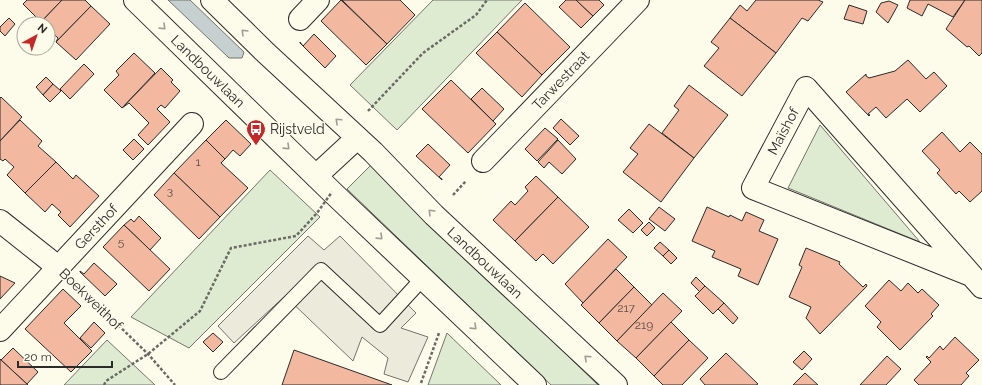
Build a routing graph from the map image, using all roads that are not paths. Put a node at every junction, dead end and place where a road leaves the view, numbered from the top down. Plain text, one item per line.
1 (135, 0) edge
2 (212, 0) edge
3 (318, 0) edge
4 (638, 0) edge
5 (300, 19) dead end
6 (192, 124) dead end
7 (351, 133) junction
8 (483, 161) road end
9 (316, 176) junction
10 (0, 221) edge
11 (58, 267) junction
12 (423, 278) junction
13 (976, 281) edge
14 (0, 330) edge
15 (220, 372) dead end
16 (535, 385) edge
17 (616, 385) edge

1 -> 9 street, Landbouwlaan
7 -> 2 street, Landbouwlaan
3 - 5 street
4 - 8 street, Tarwestraat
6 - 11 street, Gersthof
7 - 9 street
17 -> 7 street, Landbouwlaan
9 -> 12 street, Landbouwlaan
10 - 11 street, Boekweithof
11 - 14 street, Gersthof
12 - 15 lane
12 -> 16 street, Landbouwlaan
13 - 13 street, Maïshof

